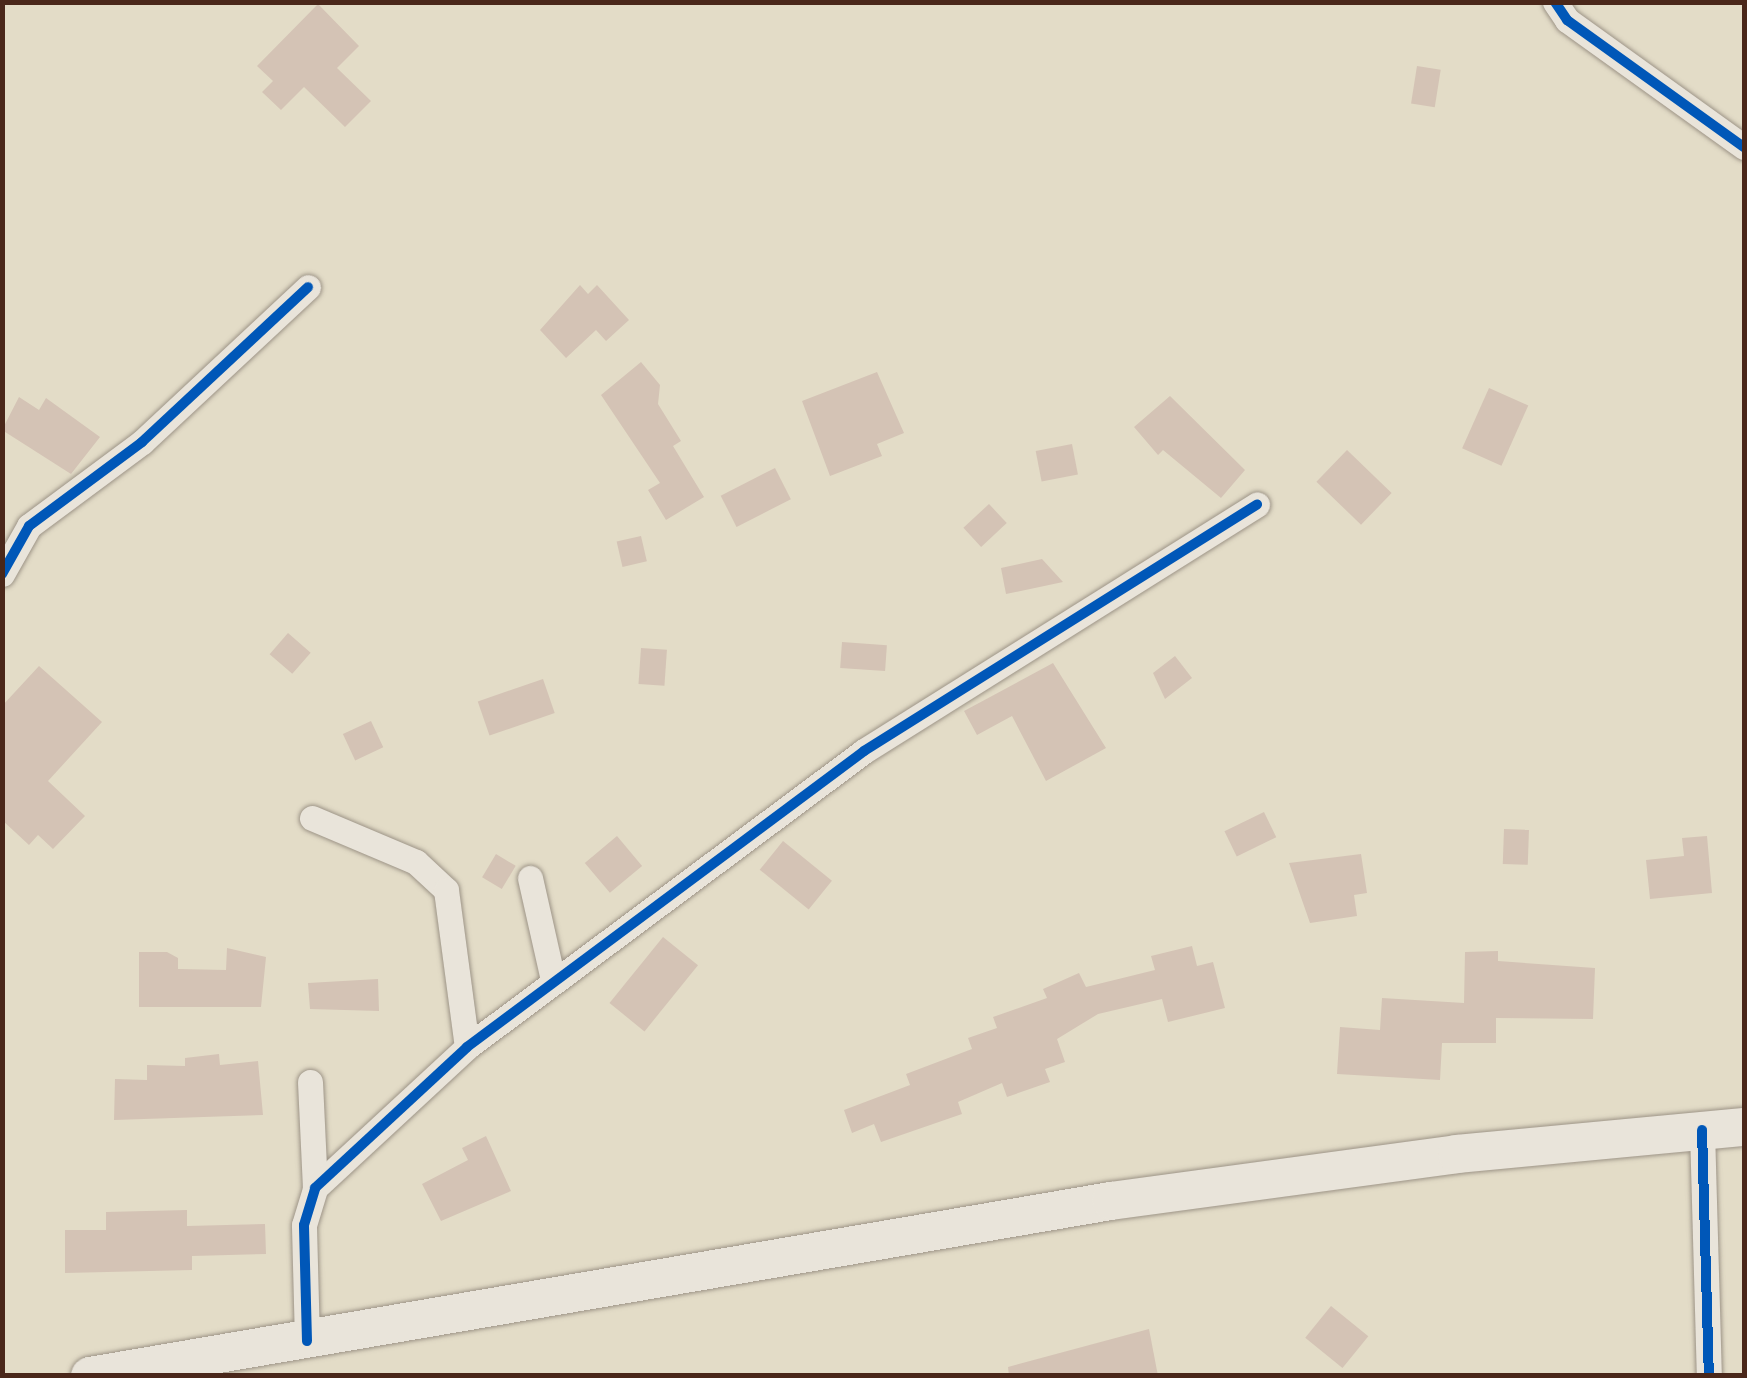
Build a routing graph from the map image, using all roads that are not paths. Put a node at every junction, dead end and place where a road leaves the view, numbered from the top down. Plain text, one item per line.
1 (1555, 2) edge
2 (1744, 147) edge
3 (308, 288) dead end
4 (1257, 504) dead end
5 (2, 574) edge
6 (312, 818) dead end
7 (530, 878) dead end
8 (553, 980) junction
9 (466, 1047) junction
10 (310, 1082) dead end
11 (1744, 1127) edge
12 (1702, 1130) junction
13 (316, 1188) junction
14 (306, 1341) junction
15 (90, 1376) edge
16 (1709, 1376) edge

1 - 2 street
3 - 5 street
4 - 8 street
6 - 9 street
7 - 8 street
8 - 9 street
9 - 13 street
10 - 13 street
11 - 12 main road
12 - 14 main road
12 - 16 street
13 - 14 street
14 - 15 main road

